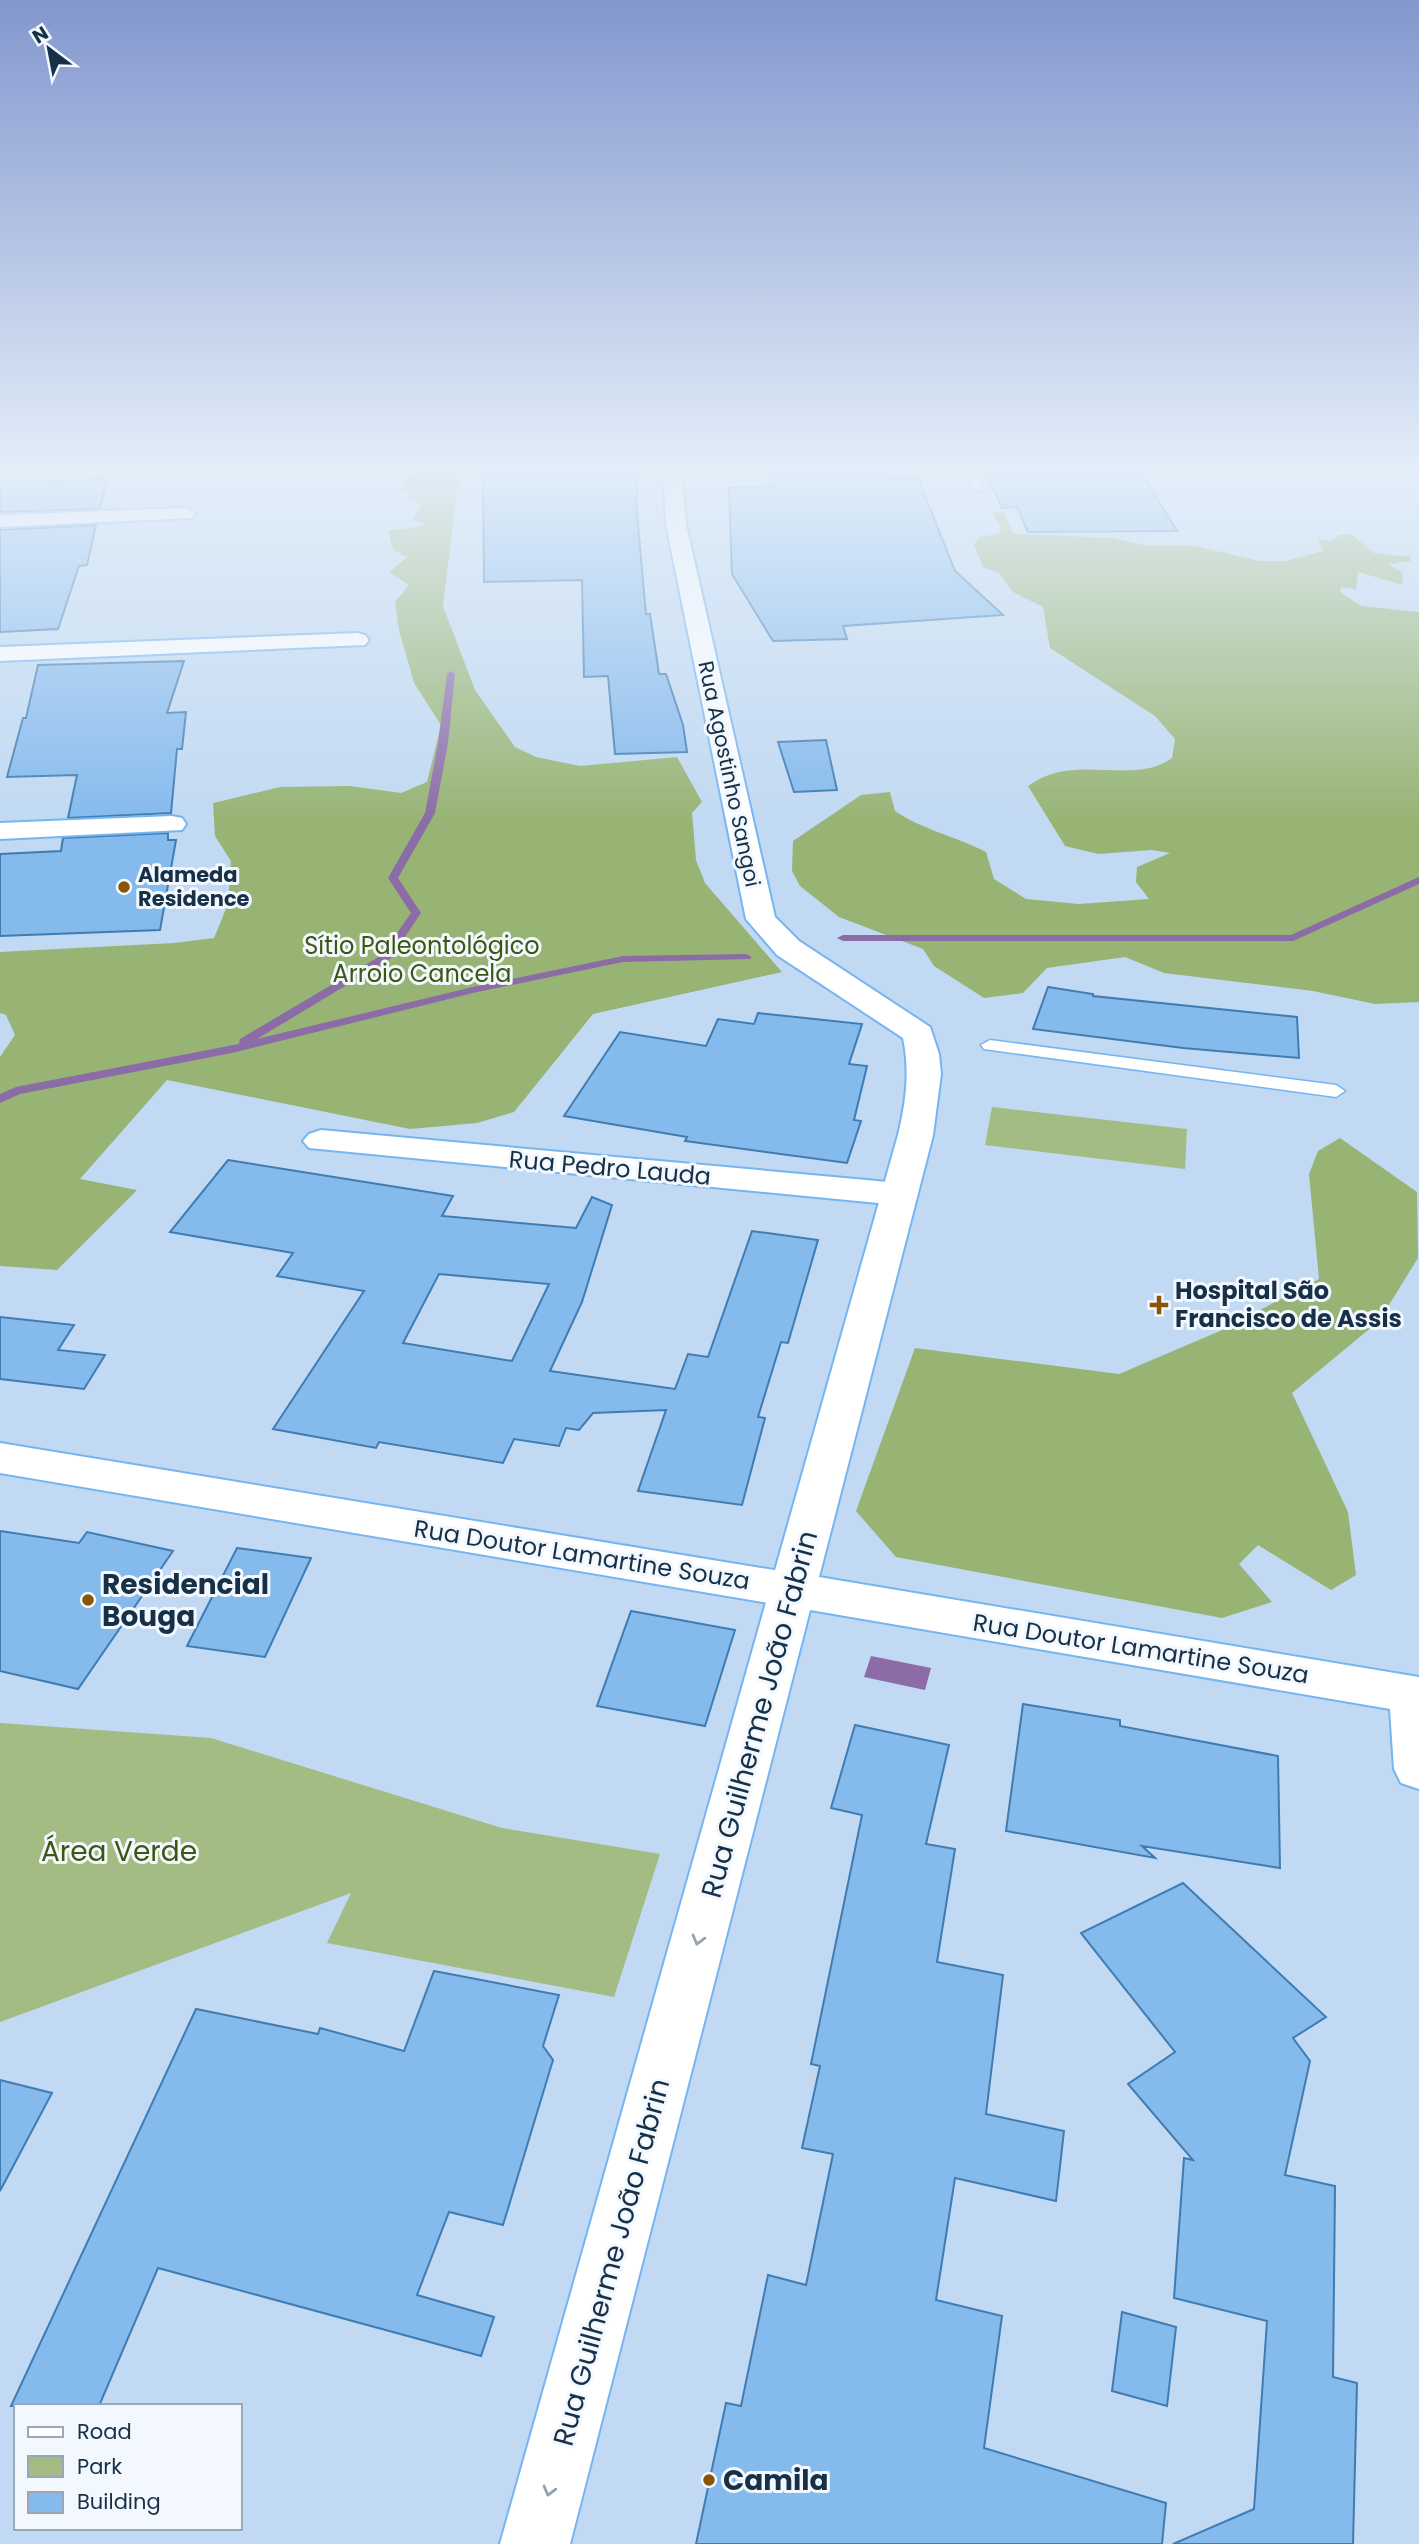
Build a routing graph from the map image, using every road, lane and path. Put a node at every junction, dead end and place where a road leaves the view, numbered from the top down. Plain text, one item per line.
1 (689, 585) edge
2 (357, 640) dead end
3 (0, 654) edge
4 (172, 824) dead end
5 (0, 831) edge
6 (788, 948) joint
7 (989, 1045) dead end
8 (1336, 1091) dead end
9 (321, 1141) dead end
10 (899, 1194) junction
11 (0, 1458) edge
12 (792, 1590) junction
13 (1419, 1769) edge
14 (535, 2544) edge

1 - 6 street, Rua Agostinho Sangoi
2 - 3 street
4 - 5 street
6 - 10 street, Rua Guilherme João Fabrin
7 - 8 lane
9 - 10 street, Rua Pedro Lauda
10 - 12 street, Rua Guilherme João Fabrin
11 - 12 street, Rua Doutor Lamartine Souza
12 - 13 street, Rua Doutor Lamartine Souza
12 -> 14 street, Rua Guilherme João Fabrin

